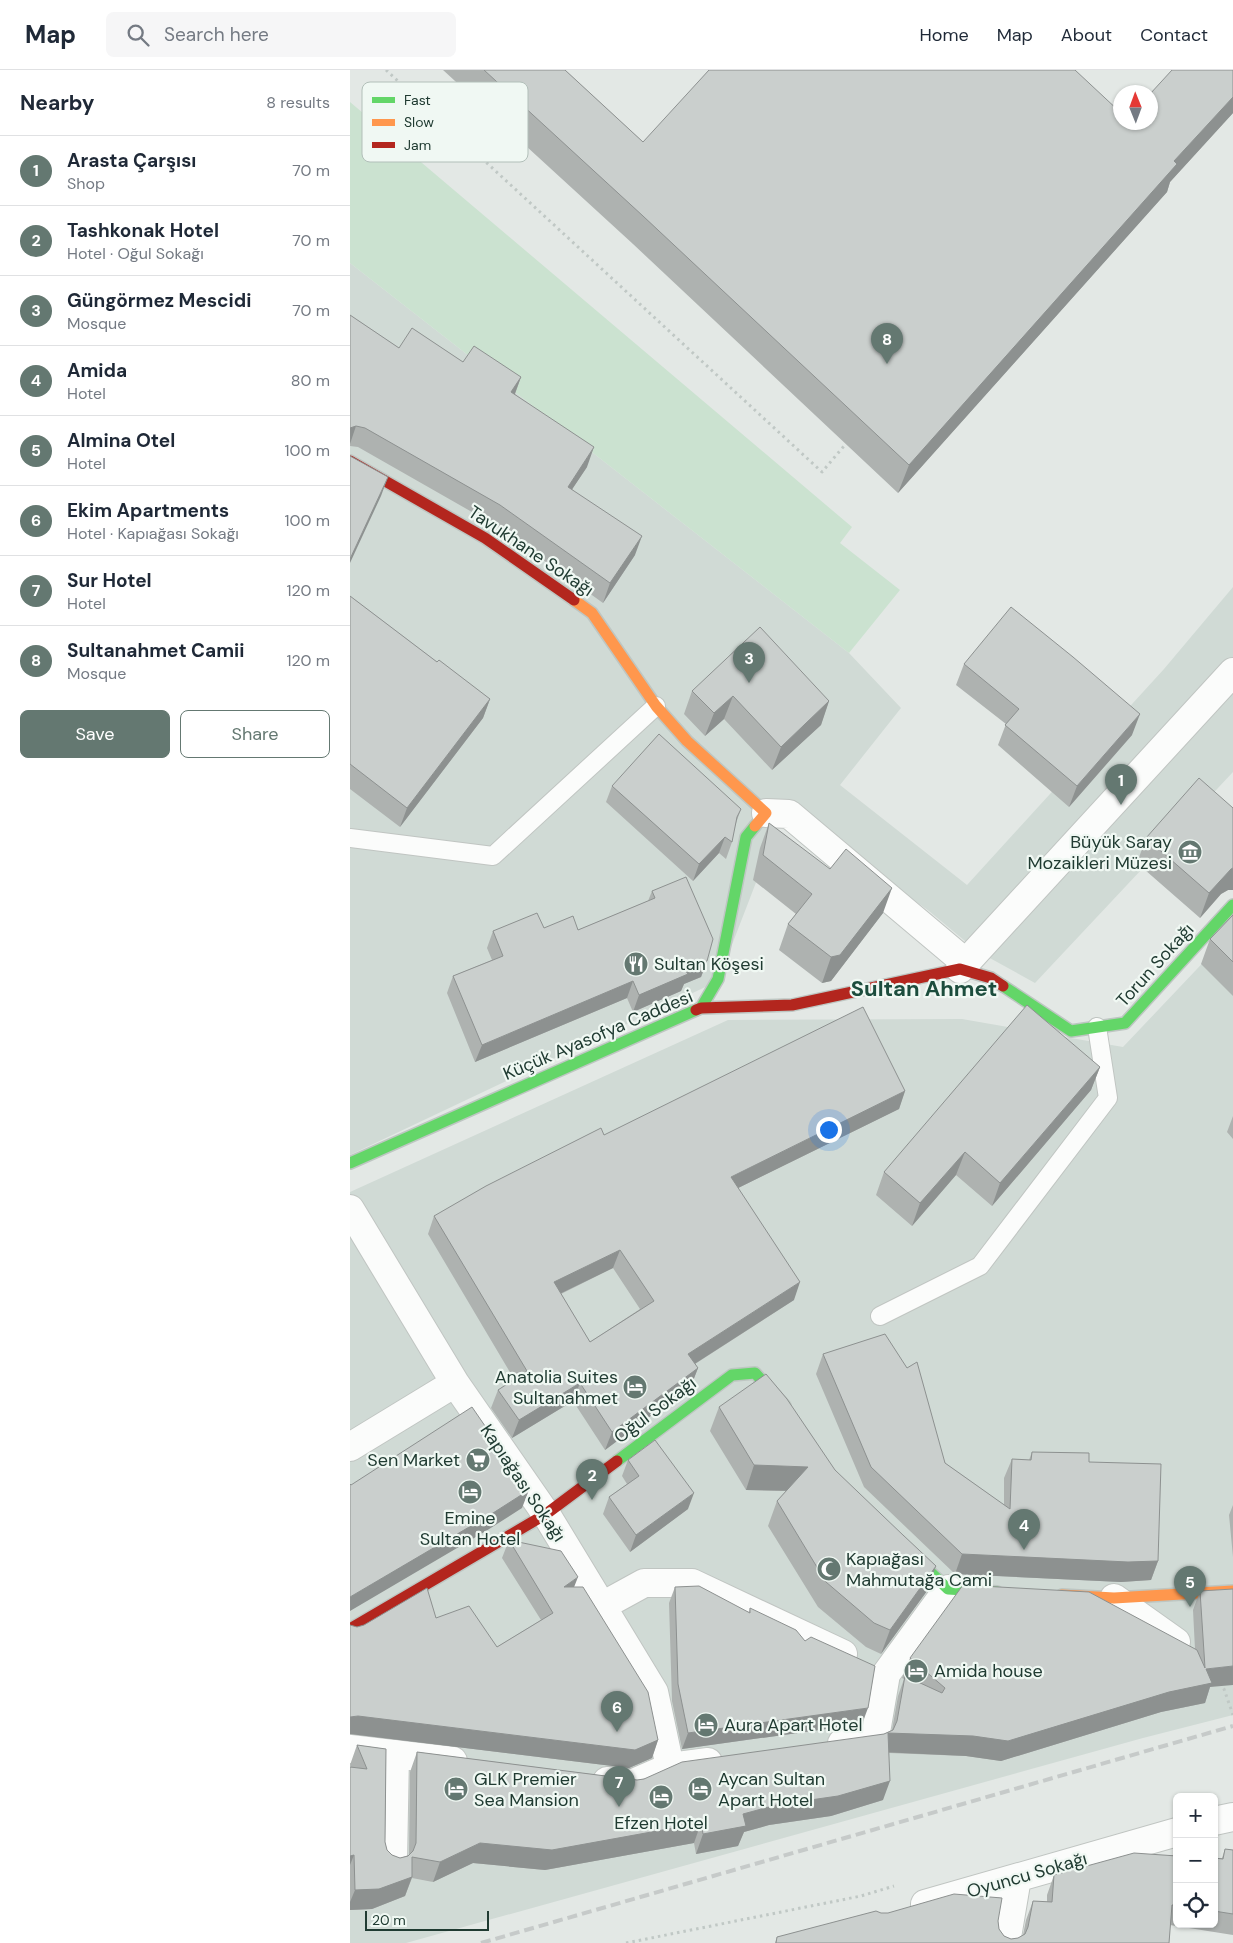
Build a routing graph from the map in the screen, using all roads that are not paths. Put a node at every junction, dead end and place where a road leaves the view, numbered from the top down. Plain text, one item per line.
1 (350, 461) edge
2 (1233, 672) edge
3 (656, 706) junction
4 (774, 806) junction
5 (350, 838) edge
6 (1233, 905) edge
7 (963, 966) junction
8 (702, 1008) junction
9 (1097, 1027) junction
10 (350, 1163) edge
11 (350, 1209) edge
12 (880, 1316) dead end
13 (455, 1383) junction
14 (791, 1415) edge
15 (350, 1448) edge
16 (546, 1514) junction
17 (899, 1543) edge
18 (948, 1589) junction
19 (1233, 1591) edge
20 (1006, 1592) edge
21 (1055, 1594) edge
22 (1114, 1598) junction
23 (602, 1606) junction
24 (350, 1628) edge
25 (1176, 1642) edge
26 (886, 1674) junction
27 (817, 1747) edge
28 (350, 1749) edge
29 (395, 1754) junction
30 (729, 1759) edge
31 (474, 1764) edge
32 (670, 1767) junction
33 (582, 1778) edge
34 (1233, 1817) edge
35 (1218, 1820) edge
36 (1173, 1833) edge
37 (393, 1862) edge
38 (1017, 1878) junction
39 (905, 1910) edge
40 (1006, 1943) edge

1 - 3 street, Tavukhane Sokağı
2 - 7 street
3 - 4 street, Tavukhane Sokağı
3 - 5 lane
4 - 7 street
4 - 8 street
6 - 9 street, Torun Sokağı
7 - 8 street, Küçük Ayasofya Caddesi
7 - 9 street, Torun Sokağı
8 - 10 street, Küçük Ayasofya Caddesi
9 - 12 lane
11 - 13 street, Kapıağası Sokağı
13 - 15 street
13 - 16 street, Kapıağası Sokağı
14 - 16 street, Oğul Sokağı
16 - 23 street, Kapıağası Sokağı
16 - 24 street, Oğul Sokağı
17 - 18 street
18 - 20 street
18 - 26 street
19 - 22 street
21 - 22 street
22 - 25 street
23 - 26 street
23 - 32 street, Kapıağası Sokağı
26 - 27 street
28 - 29 street
29 - 31 street
29 - 37 street
30 - 32 street
32 - 33 street
34 - 35 street
36 - 38 street, Oyuncu Sokağı
38 - 39 street, Oyuncu Sokağı
38 - 40 street

